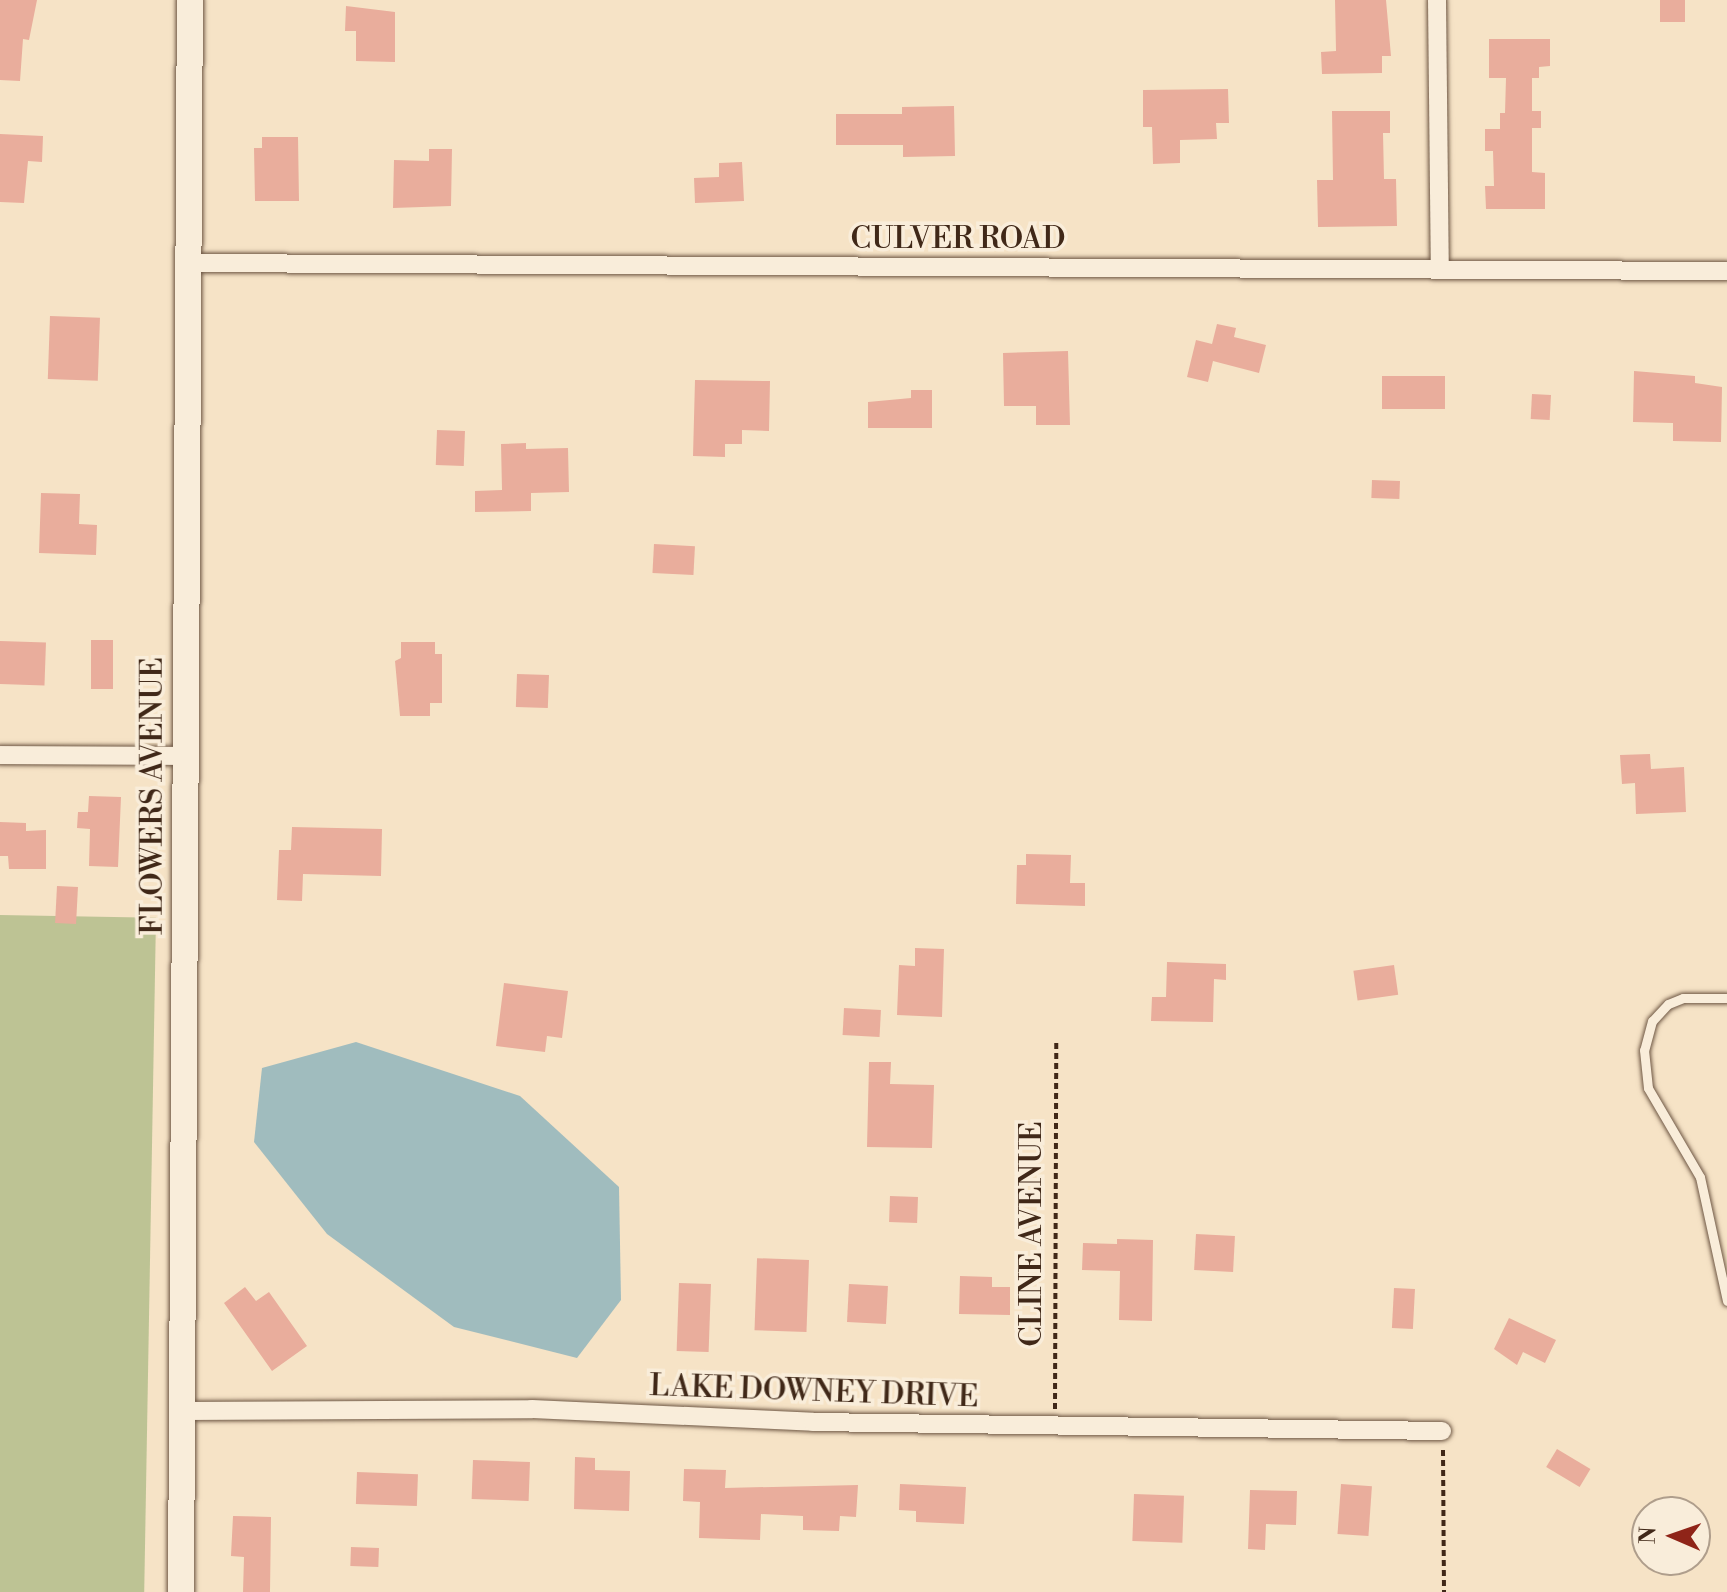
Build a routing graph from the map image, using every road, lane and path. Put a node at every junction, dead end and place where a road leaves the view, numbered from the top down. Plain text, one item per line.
1 (190, 0) edge
2 (1437, 0) edge
3 (189, 263) junction
4 (1440, 270) junction
5 (1727, 271) edge
6 (0, 755) edge
7 (186, 756) junction
8 (1727, 998) edge
9 (1056, 1040) dead end
10 (1727, 1301) edge
11 (183, 1411) junction
12 (1056, 1427) junction
13 (1442, 1431) joint
14 (181, 1592) edge
15 (1444, 1592) edge

1 - 3 street, FLOWERS AVENUE
2 - 4 street
3 - 4 street, CULVER ROAD
3 - 7 street, FLOWERS AVENUE
4 - 5 street, CULVER ROAD
6 - 7 street
7 - 11 street, FLOWERS AVENUE
8 - 10 lane
9 - 12 path, CLINE AVENUE
11 - 12 street, LAKE DOWNEY DRIVE
11 - 14 street, FLOWERS AVENUE
12 - 13 street, LAKE DOWNEY DRIVE
13 - 15 path

